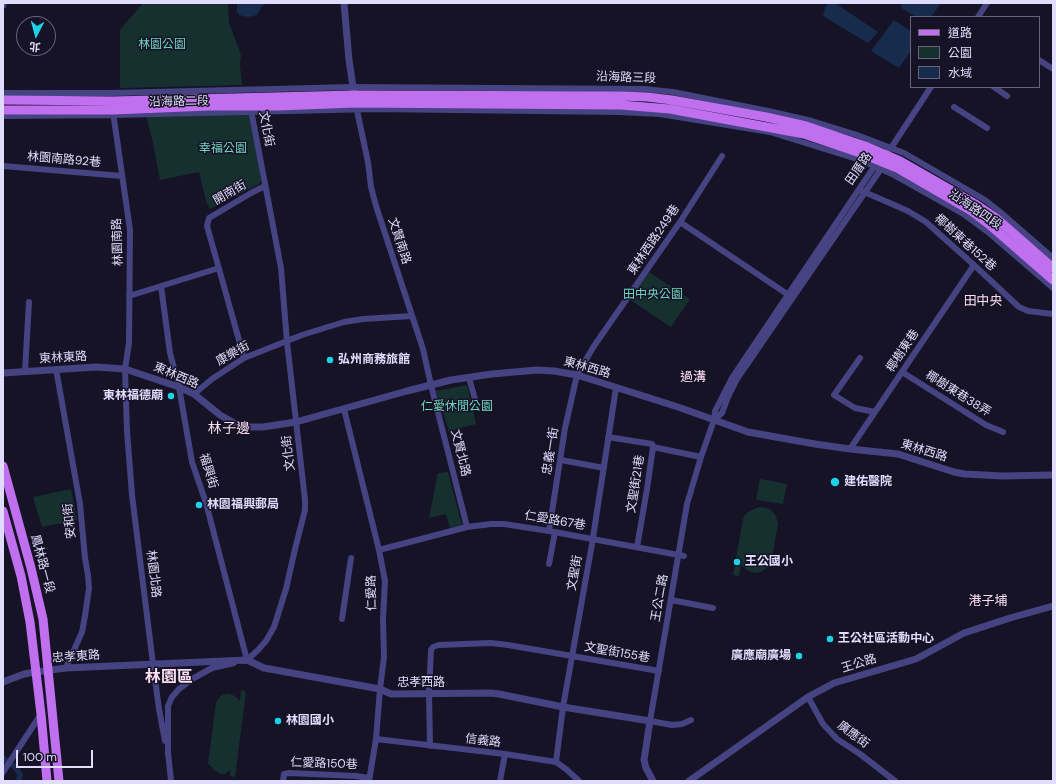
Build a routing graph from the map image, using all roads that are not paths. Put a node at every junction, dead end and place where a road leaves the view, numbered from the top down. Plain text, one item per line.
1 (344, 3) edge
2 (987, 3) edge
3 (979, 16) edge
4 (1040, 61) edge
5 (1053, 69) edge
6 (930, 88) edge
7 (995, 88) edge
8 (3, 93) edge
9 (664, 95) junction
10 (1007, 96) dead end
11 (355, 98) junction
12 (470, 99) junction
13 (3, 100) edge
14 (249, 101) junction
15 (113, 105) junction
16 (954, 107) dead end
17 (3, 110) edge
18 (662, 112) junction
19 (3, 116) edge
20 (987, 128) dead end
21 (722, 156) dead end
22 (883, 159) junction
23 (3, 166) edge
24 (122, 176) junction
25 (265, 186) junction
26 (862, 191) junction
27 (680, 222) junction
28 (1053, 258) edge
29 (974, 265) junction
30 (219, 268) junction
31 (1053, 268) edge
32 (1053, 280) edge
33 (161, 286) junction
34 (1053, 288) edge
35 (129, 296) junction
36 (790, 296) junction
37 (29, 302) dead end
38 (1053, 314) edge
39 (412, 316) junction
40 (287, 342) junction
41 (244, 358) junction
42 (860, 358) dead end
43 (125, 368) junction
44 (56, 369) junction
45 (24, 371) junction
46 (902, 372) junction
47 (3, 373) edge
48 (577, 375) junction
49 (468, 378) junction
50 (431, 385) junction
51 (179, 387) junction
52 (616, 388) junction
53 (194, 394) junction
54 (477, 406) dead end
55 (344, 409) junction
56 (875, 412) junction
57 (714, 420) junction
58 (296, 422) junction
59 (1003, 432) dead end
60 (608, 437) junction
61 (653, 447) junction
62 (850, 449) junction
63 (701, 457) junction
64 (561, 460) junction
65 (3, 466) edge
66 (604, 468) junction
67 (1053, 475) edge
68 (3, 511) edge
69 (467, 527) junction
70 (552, 531) junction
71 (592, 539) junction
72 (637, 547) junction
73 (380, 550) junction
74 (681, 556) junction
75 (351, 558) dead end
76 (549, 564) dead end
77 (671, 600) junction
78 (1053, 606) edge
79 (713, 608) dead end
80 (342, 619) dead end
81 (572, 656) junction
82 (247, 660) junction
83 (153, 664) junction
84 (66, 668) junction
85 (48, 670) junction
86 (658, 671) junction
87 (36, 672) junction
88 (3, 682) edge
89 (380, 689) junction
90 (429, 694) junction
91 (808, 697) junction
92 (563, 707) junction
93 (41, 714) junction
94 (690, 720) dead end
95 (650, 721) junction
96 (376, 739) junction
97 (430, 746) junction
98 (505, 754) junction
99 (168, 755) junction
100 (556, 762) junction
101 (3, 772) edge
102 (369, 779) edge
103 (47, 781) edge
104 (59, 781) edge
105 (171, 781) edge
106 (284, 781) edge
107 (500, 781) edge
108 (579, 781) edge
109 (653, 781) edge
110 (689, 781) edge
111 (895, 781) edge

1 - 11 street, 文賢南路
2 - 3 street
4 - 5 street
6 - 22 street, 田厝路
7 - 10 street
8 - 15 street, 沿海路二段
9 - 12 main road, 沿海路三段
9 - 18 street
9 - 22 main road, 沿海路三段
11 - 12 main road, 沿海路三段
11 - 12 street, 沿海路三段
11 - 14 main road, 沿海路二段
11 - 14 street, 沿海路二段
11 - 39 street, 文賢南路
12 - 18 main road, 沿海路三段
13 - 15 main road, 沿海路二段
14 - 15 main road, 沿海路二段
14 - 15 street, 沿海路二段
14 - 25 street, 文化街
15 - 17 main road, 沿海路二段
15 - 19 street, 沿海路二段
15 - 24 street, 林園南路
16 - 20 street
18 - 22 main road, 沿海路三段
21 - 27 street, 東林西路249巷
22 - 26 street, 田厝路
22 - 28 street, 沿海路四段
22 - 31 main road, 沿海路四段
22 - 32 main road, 沿海路四段
22 - 34 street, 沿海路四段
23 - 24 street, 林園南路92巷
24 - 35 street, 林園南路
25 - 30 street, 開南街
25 - 40 street, 文化街
26 - 29 street, 椰樹東巷152巷
26 - 36 street, 田厝路
27 - 36 street
27 - 48 street, 東林西路249巷
29 - 38 street, 椰樹東巷152巷
29 - 46 street, 椰樹東巷
30 - 33 street
30 - 41 street, 開南街
33 - 35 street
33 - 51 street, 福興街
35 - 43 street, 林園南路
36 - 57 street, 田厝路
37 - 45 street
39 - 40 street, 康樂街
39 - 50 street, 文賢南路
40 - 41 street, 康樂街
40 - 58 street, 文化街
41 - 53 street, 康樂街
42 - 56 street
43 - 44 street, 東林東路
43 - 51 street, 東林西路
43 - 83 street, 林園北路
44 - 45 street, 東林東路
44 - 84 street, 安和街
45 - 47 street, 東林東路
46 - 56 street, 椰樹東巷
46 - 59 street, 椰樹東巷38弄
48 - 49 street, 東林西路
48 - 52 street, 東林西路
48 - 64 street, 忠義一街
49 - 50 street, 東林西路
49 - 54 street
50 - 55 street, 東林西路
50 - 69 street, 文賢北路
51 - 53 street, 東林西路
51 - 82 street, 福興街
52 - 57 street, 東林西路
52 - 60 street, 文聖街
53 - 58 street, 東林西路
55 - 58 street, 東林西路
55 - 73 street, 仁愛路
56 - 62 street, 椰樹東巷
57 - 62 street, 東林西路
57 - 63 street, 王公二路
58 - 82 street, 文化街
60 - 61 street, 文聖街21巷
60 - 66 street, 文聖街
61 - 63 street
61 - 72 street, 文聖街21巷
62 - 67 street, 東林西路
63 - 74 street, 王公二路
64 - 66 street
64 - 70 street, 忠義一街
65 - 85 main road, 鳳林路一段
66 - 71 street, 文聖街
68 - 87 main road, 鳳林路一段
69 - 70 street, 仁愛路67巷
69 - 73 street, 仁愛路67巷
70 - 71 street, 仁愛路67巷
70 - 76 street, 忠義一街
71 - 72 street, 仁愛路67巷
71 - 81 street, 文聖街
72 - 74 street, 仁愛路67巷
73 - 89 street, 仁愛路
74 - 77 street, 王公二路
75 - 80 street
77 - 79 street
77 - 86 street, 王公二路
78 - 91 street, 王公路
81 - 86 street, 文聖街155巷
81 - 90 street, 文聖街155巷
81 - 92 street, 文聖街
82 - 83 street, 忠孝西路
82 - 89 street, 忠孝西路
82 - 99 street
83 - 84 street, 忠孝東路
83 - 99 street, 林園北路
84 - 85 street, 忠孝東路
85 - 87 street, 忠孝東路
85 - 104 main road, 鳳林路一段
86 - 95 street, 王公二路
87 - 88 street, 忠孝東路
87 - 93 main road, 鳳林路一段
89 - 90 street, 忠孝西路
89 - 96 street, 仁愛路
90 - 92 street, 忠孝西路
90 - 97 street
91 - 110 street, 王公路
91 - 111 street, 廣應街
92 - 95 street, 忠孝西路
92 - 100 street, 文聖街
93 - 101 street
93 - 103 main road, 鳳林路一段
94 - 95 street, 忠孝西路
95 - 109 street, 王公二路
96 - 97 street, 信義路
96 - 102 street, 仁愛路
97 - 98 street, 信義路
98 - 100 street, 信義路
98 - 107 street
99 - 105 street, 林園北路
100 - 108 street, 信義路
102 - 106 street, 仁愛路150巷

